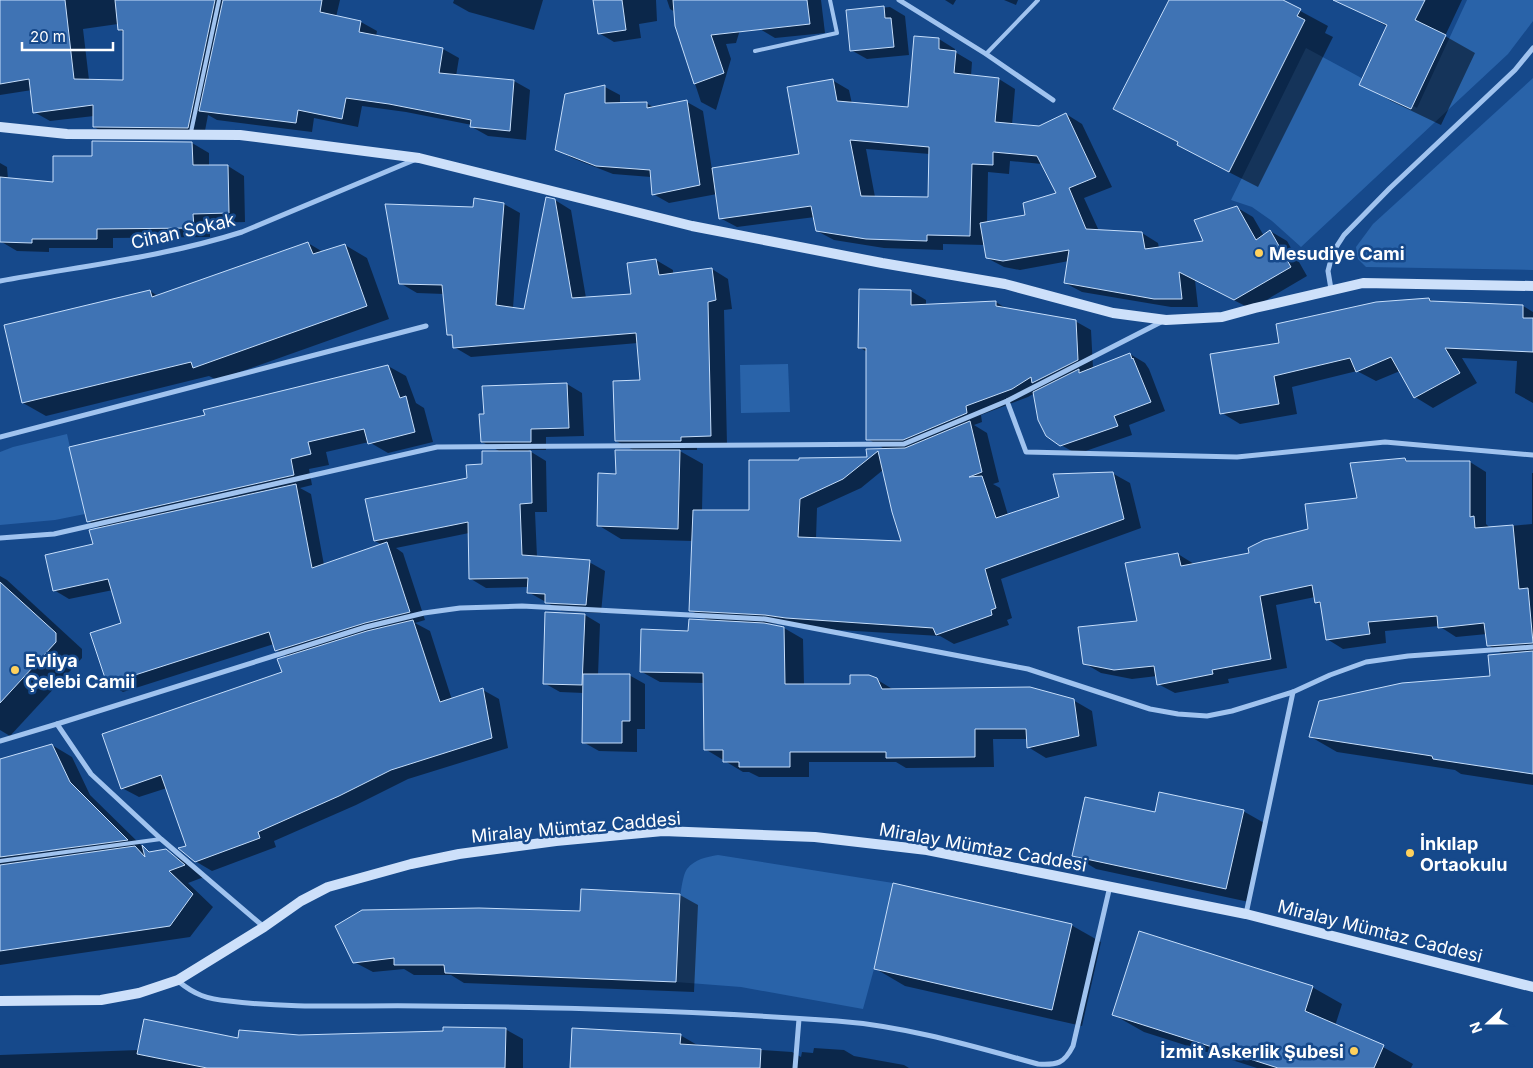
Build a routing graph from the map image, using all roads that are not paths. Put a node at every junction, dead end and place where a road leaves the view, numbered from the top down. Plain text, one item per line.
1 (219, 0) edge
2 (830, 0) edge
3 (899, 0) edge
4 (1038, 0) edge
5 (1533, 48) edge
6 (755, 51) dead end
7 (986, 54) junction
8 (1053, 100) dead end
9 (0, 128) edge
10 (191, 136) junction
11 (419, 158) junction
12 (0, 281) edge
13 (1533, 286) edge
14 (1330, 289) junction
15 (1166, 320) junction
16 (426, 326) dead end
17 (1007, 401) junction
18 (0, 437) edge
19 (1533, 455) edge
20 (0, 538) edge
21 (1533, 647) edge
22 (1293, 692) junction
23 (57, 724) junction
24 (0, 740) edge
25 (161, 839) junction
26 (0, 861) edge
27 (1110, 886) junction
28 (1246, 914) junction
29 (264, 927) junction
30 (178, 980) junction
31 (1533, 987) edge
32 (0, 1001) edge
33 (799, 1019) junction
34 (795, 1068) edge

1 - 10 lane
2 - 6 lane
3 - 7 street
4 - 7 lane
5 - 14 street
7 - 8 street
9 - 10 main road
10 - 11 main road
11 - 12 street, Cihan Sokak
11 - 15 main road
13 - 14 main road
14 - 15 main road
15 - 17 street
16 - 18 street
17 - 19 street
17 - 20 street
21 - 22 street
22 - 23 street
22 - 28 street
23 - 24 street
23 - 25 street
25 - 26 lane
25 - 29 street
27 - 28 main road, Miralay Mümtaz Caddesi
27 - 29 main road, Miralay Mümtaz Caddesi
27 - 33 street
28 - 31 main road, Miralay Mümtaz Caddesi
29 - 30 main road, Miralay Mümtaz Caddesi
30 - 32 main road, Miralay Mümtaz Caddesi
30 - 33 street
33 - 34 street

